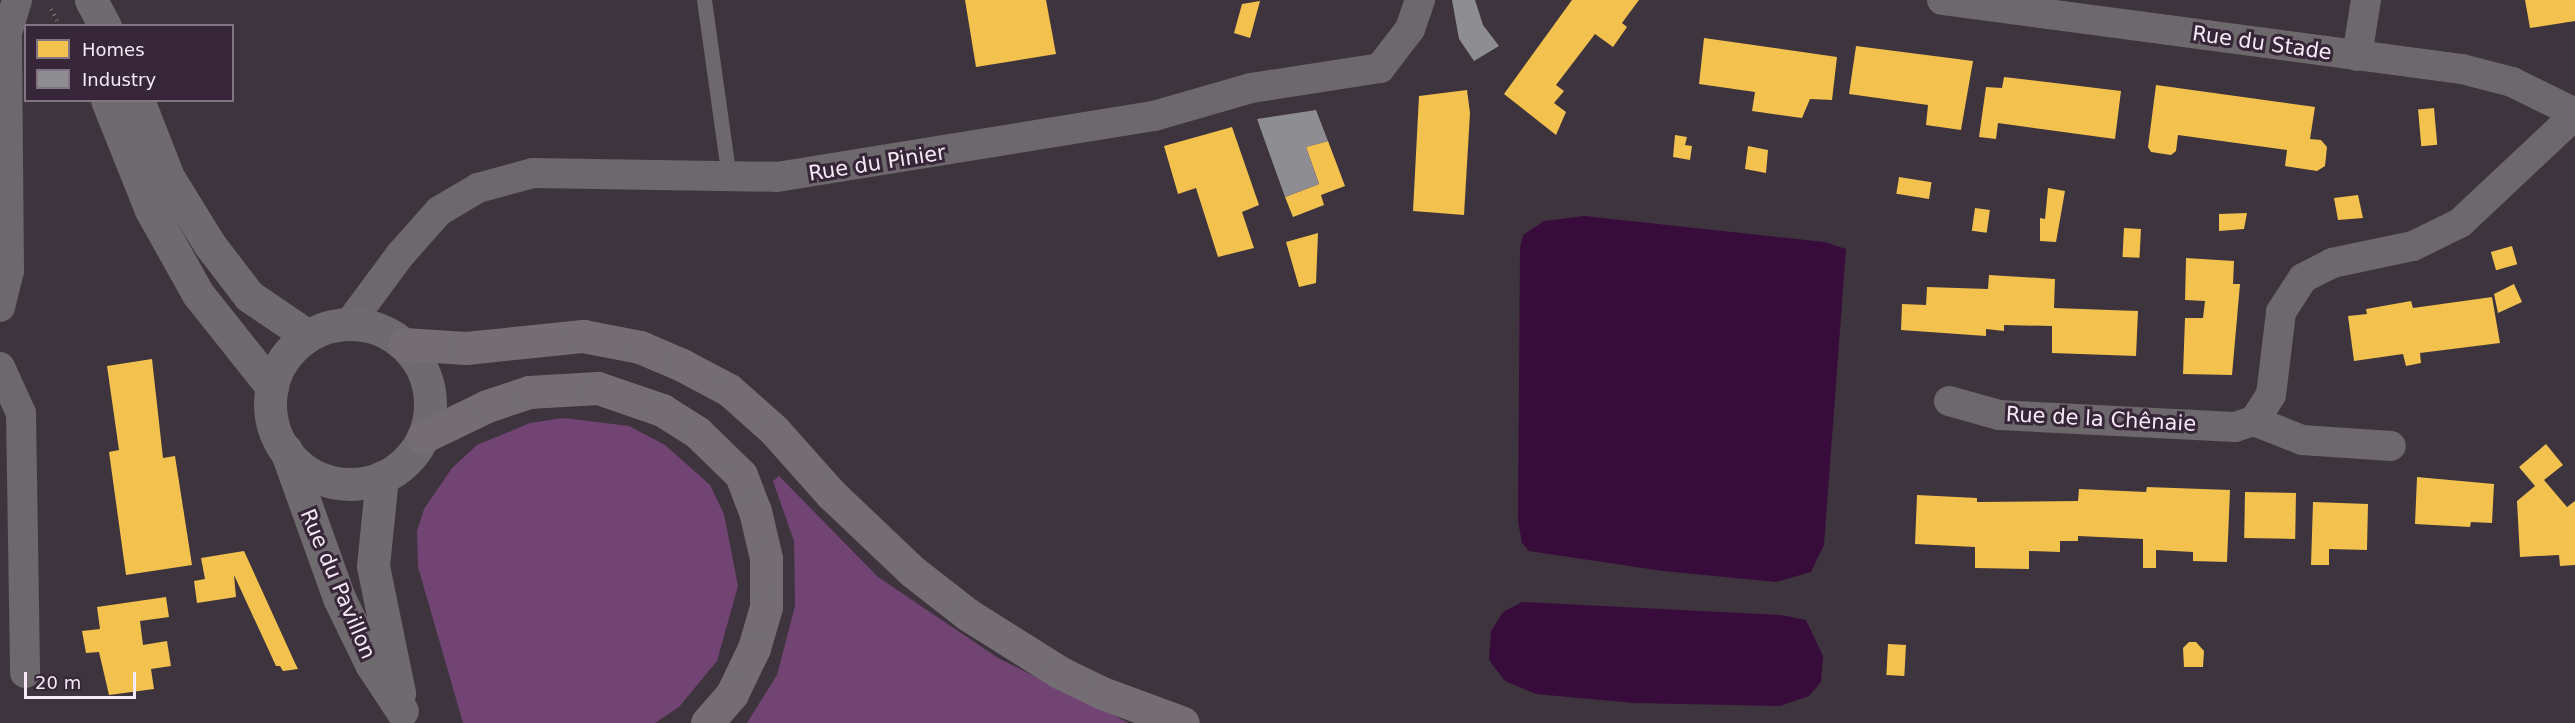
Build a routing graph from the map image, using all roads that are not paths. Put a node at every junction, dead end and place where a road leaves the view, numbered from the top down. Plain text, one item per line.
1 (17, 0) edge
2 (75, 0) edge
3 (91, 0) edge
4 (704, 0) edge
5 (1420, 0) edge
6 (1942, 0) edge
7 (2366, 0) edge
8 (81, 24) edge
9 (104, 24) edge
10 (2357, 56) junction
11 (108, 102) edge
12 (139, 102) edge
13 (2575, 114) edge
14 (729, 177) junction
15 (0, 307) edge
16 (349, 324) junction
17 (308, 336) junction
18 (404, 344) junction
19 (0, 367) edge
20 (273, 387) junction
21 (1950, 401) dead end
22 (2254, 422) junction
23 (423, 437) junction
24 (2391, 446) dead end
25 (286, 450) junction
26 (382, 477) junction
27 (25, 673) dead end
28 (405, 717) edge
29 (707, 723) edge
30 (1183, 723) edge

1 - 15 street
2 - 8 street
3 - 9 street
4 - 14 lane
5 - 14 street, Rue du Pinier
6 - 10 street, Rue du Stade
7 - 10 street
10 - 13 street, Rue du Stade
11 - 20 street
12 - 17 street
13 - 22 street
14 - 16 street, Rue du Pinier
16 - 17 street
16 - 18 street
17 - 20 street
18 - 23 street
18 - 30 highway
19 - 27 street
20 - 25 street
21 - 22 street, Rue de la Chênaie
22 - 24 street, Rue de la Chênaie
23 - 26 street
23 - 29 highway
25 - 26 street
25 - 28 street, Rue du Pavillon
26 - 28 street, Rue du Pavillon

